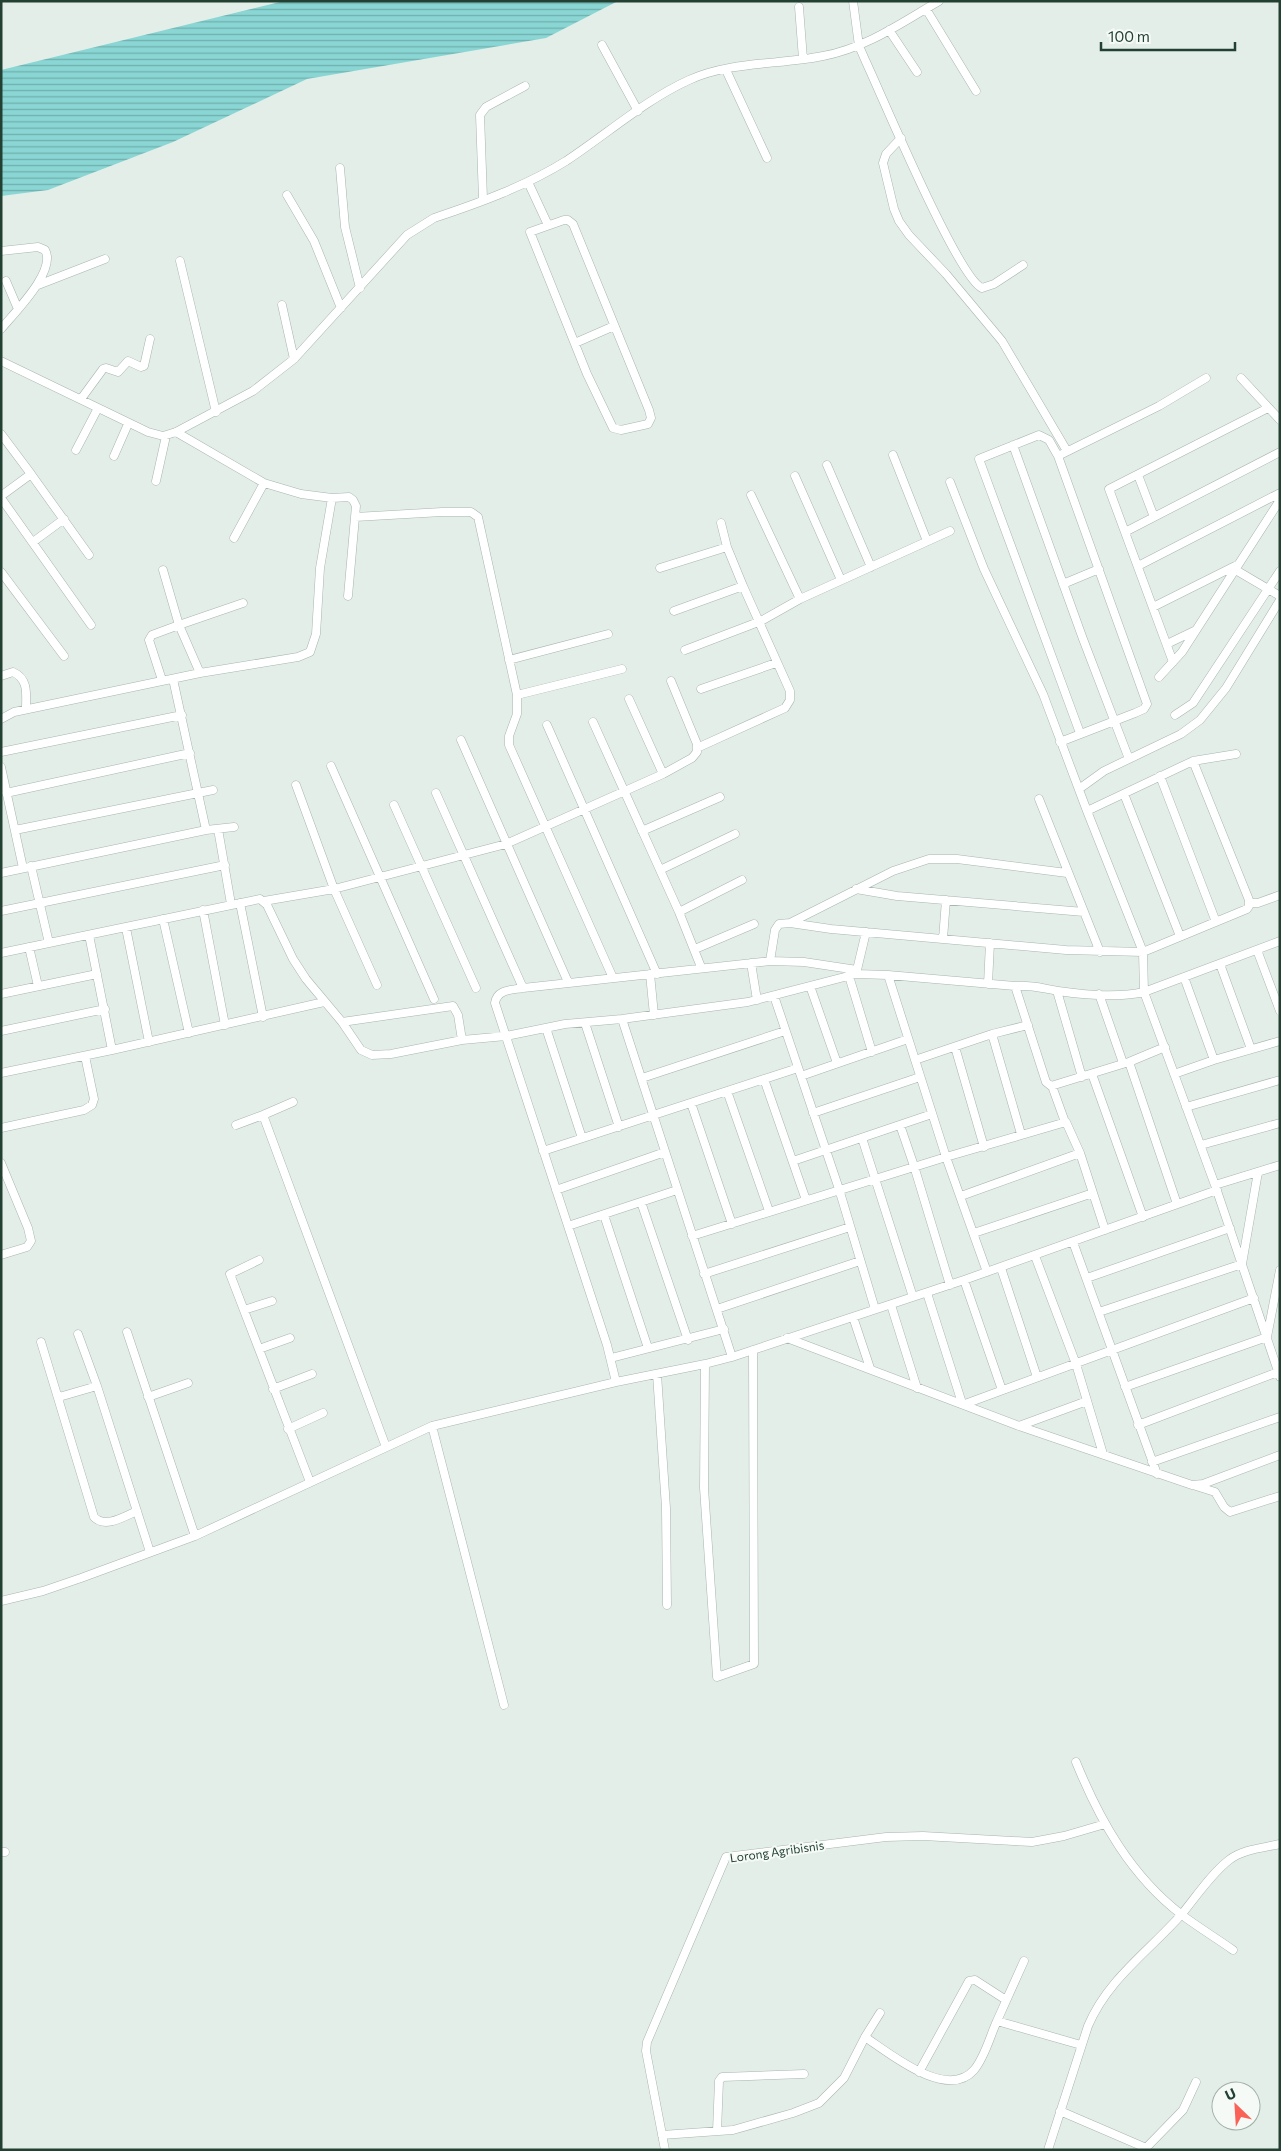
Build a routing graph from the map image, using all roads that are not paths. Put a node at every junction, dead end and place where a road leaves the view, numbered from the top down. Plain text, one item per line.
1 (853, 1) edge
2 (937, 2) edge
3 (799, 7) dead end
4 (926, 9) junction
5 (889, 30) junction
6 (602, 45) dead end
7 (859, 46) junction
8 (803, 59) junction
9 (726, 70) junction
10 (917, 72) dead end
11 (525, 86) dead end
12 (976, 91) dead end
13 (638, 111) junction
14 (901, 138) junction
15 (767, 158) dead end
16 (340, 168) dead end
17 (528, 182) junction
18 (287, 195) dead end
19 (482, 199) junction
20 (548, 225) junction
21 (1, 251) edge
22 (105, 259) dead end
23 (180, 261) dead end
24 (1023, 265) dead end
25 (6, 281) dead end
26 (38, 285) junction
27 (360, 288) junction
28 (282, 305) dead end
29 (341, 308) junction
30 (18, 309) junction
31 (614, 326) junction
32 (1, 329) edge
33 (150, 339) dead end
34 (575, 343) junction
35 (294, 359) junction
36 (1, 361) edge
37 (1206, 378) dead end
38 (1241, 378) dead end
39 (81, 399) junction
40 (98, 408) junction
41 (1268, 408) junction
42 (216, 412) junction
43 (1280, 420) edge
44 (128, 424) junction
45 (176, 432) junction
46 (1, 434) edge
47 (166, 436) junction
48 (1013, 445) junction
49 (76, 450) dead end
50 (1067, 451) junction
51 (1280, 452) edge
52 (893, 455) dead end
53 (114, 456) dead end
54 (1058, 456) junction
55 (827, 465) dead end
56 (31, 474) junction
57 (1138, 474) junction
58 (795, 476) dead end
59 (156, 481) dead end
60 (950, 482) dead end
61 (264, 483) junction
62 (1280, 493) edge
63 (751, 495) dead end
64 (1, 497) edge
65 (332, 498) junction
66 (1280, 500) edge
67 (355, 517) junction
68 (1154, 517) junction
69 (64, 519) junction
70 (721, 523) dead end
71 (950, 531) dead end
72 (1125, 532) junction
73 (234, 538) dead end
74 (927, 541) junction
75 (33, 542) junction
76 (728, 547) junction
77 (89, 555) dead end
78 (1138, 566) junction
79 (871, 567) junction
80 (1236, 567) junction
81 (660, 568) dead end
82 (1099, 569) junction
83 (163, 570) dead end
84 (1, 572) edge
85 (1280, 572) edge
86 (842, 580) junction
87 (1063, 584) junction
88 (744, 586) junction
89 (1268, 588) junction
90 (348, 596) dead end
91 (1280, 596) edge
92 (800, 599) junction
93 (1280, 600) edge
94 (243, 603) dead end
95 (1153, 607) junction
96 (674, 611) dead end
97 (760, 621) junction
98 (91, 625) dead end
99 (179, 625) junction
100 (1196, 630) junction
101 (608, 634) dead end
102 (1167, 644) junction
103 (686, 650) dead end
104 (64, 656) dead end
105 (509, 660) junction
106 (1173, 662) junction
107 (776, 663) junction
108 (622, 669) dead end
109 (200, 672) junction
110 (1, 676) edge
111 (1159, 677) dead end
112 (174, 679) junction
113 (162, 680) junction
114 (671, 681) dead end
115 (701, 689) dead end
116 (517, 695) junction
117 (629, 699) dead end
118 (26, 709) junction
119 (182, 715) junction
120 (1175, 715) dead end
121 (1, 719) edge
122 (1115, 721) junction
123 (593, 722) dead end
124 (547, 724) dead end
125 (1080, 733) junction
126 (461, 740) dead end
127 (1060, 742) junction
128 (697, 748) junction
129 (1, 752) edge
130 (190, 753) junction
131 (1236, 754) dead end
132 (1129, 759) junction
133 (1193, 761) junction
134 (331, 766) dead end
135 (1, 767) edge
136 (663, 774) junction
137 (1160, 776) junction
138 (296, 785) dead end
139 (1079, 789) junction
140 (213, 790) dead end
141 (623, 790) junction
142 (198, 792) junction
143 (6, 793) junction
144 (436, 793) dead end
145 (1124, 794) junction
146 (720, 797) dead end
147 (1039, 799) dead end
148 (394, 805) dead end
149 (585, 808) junction
150 (1087, 811) junction
151 (234, 826) dead end
152 (546, 827) junction
153 (218, 829) junction
154 (15, 830) junction
155 (206, 830) junction
156 (642, 831) junction
157 (735, 834) dead end
158 (506, 844) junction
159 (464, 855) junction
160 (225, 865) junction
161 (27, 867) junction
162 (423, 867) junction
163 (660, 870) junction
164 (1, 872) edge
165 (1067, 873) junction
166 (380, 876) junction
167 (742, 880) dead end
168 (334, 889) junction
169 (856, 889) junction
170 (1280, 895) edge
171 (946, 900) junction
172 (264, 901) junction
173 (240, 903) junction
174 (1249, 903) junction
175 (40, 904) junction
176 (231, 904) junction
177 (203, 910) junction
178 (1, 911) edge
179 (679, 912) junction
180 (1084, 912) junction
181 (163, 919) junction
182 (790, 922) junction
183 (1216, 922) junction
184 (754, 924) dead end
185 (126, 928) junction
186 (866, 932) junction
187 (89, 935) junction
188 (1180, 936) junction
189 (943, 939) junction
190 (1280, 941) edge
191 (49, 943) junction
192 (990, 944) junction
193 (29, 947) junction
194 (695, 950) junction
195 (1257, 950) junction
196 (1100, 952) junction
197 (1143, 952) junction
198 (1, 953) edge
199 (770, 961) junction
200 (751, 963) junction
201 (1220, 964) junction
202 (701, 968) junction
203 (97, 974) junction
204 (653, 974) junction
205 (854, 974) junction
206 (888, 975) junction
207 (1184, 977) junction
208 (613, 978) junction
209 (568, 982) junction
210 (988, 984) junction
211 (377, 985) dead end
212 (38, 986) junction
213 (810, 986) junction
214 (1015, 986) junction
215 (476, 988) dead end
216 (523, 988) junction
217 (1057, 990) junction
218 (1144, 992) junction
219 (1, 994) edge
220 (1099, 994) junction
221 (774, 996) junction
222 (434, 999) dead end
223 (757, 1000) junction
224 (324, 1002) junction
225 (105, 1009) junction
226 (1280, 1011) edge
227 (654, 1015) junction
228 (263, 1017) junction
229 (622, 1019) junction
230 (342, 1022) junction
231 (585, 1023) junction
232 (225, 1025) junction
233 (1028, 1025) junction
234 (546, 1028) junction
235 (1, 1031) edge
236 (785, 1031) junction
237 (189, 1033) junction
238 (992, 1034) junction
239 (506, 1036) junction
240 (908, 1039) junction
241 (462, 1040) junction
242 (1280, 1041) edge
243 (149, 1042) junction
244 (955, 1047) junction
245 (1164, 1047) junction
246 (1251, 1049) junction
247 (112, 1050) junction
248 (872, 1052) junction
249 (85, 1056) junction
250 (914, 1060) junction
251 (1214, 1060) junction
252 (1126, 1062) junction
253 (837, 1063) junction
254 (798, 1068) junction
255 (1, 1073) edge
256 (1092, 1074) junction
257 (1174, 1074) junction
258 (801, 1076) junction
259 (920, 1076) junction
260 (1082, 1077) junction
261 (642, 1078) junction
262 (764, 1079) junction
263 (1280, 1080) edge
264 (1052, 1086) junction
265 (727, 1091) junction
266 (293, 1102) dead end
267 (691, 1103) junction
268 (1186, 1107) junction
269 (813, 1113) junction
270 (932, 1114) junction
271 (263, 1115) junction
272 (654, 1116) junction
273 (1064, 1122) junction
274 (1280, 1123) edge
275 (236, 1125) dead end
276 (900, 1125) junction
277 (619, 1127) junction
278 (1, 1128) edge
279 (1021, 1134) junction
280 (582, 1138) junction
281 (862, 1138) junction
282 (1201, 1145) junction
283 (984, 1147) junction
284 (543, 1151) junction
285 (826, 1151) junction
286 (665, 1152) junction
287 (1080, 1153) junction
288 (946, 1157) junction
289 (792, 1161) junction
290 (1, 1163) edge
291 (1280, 1165) edge
292 (914, 1166) junction
293 (1258, 1172) junction
294 (875, 1178) junction
295 (1216, 1188) junction
296 (839, 1189) junction
297 (556, 1190) junction
298 (677, 1190) junction
299 (1093, 1193) junction
300 (960, 1196) junction
301 (806, 1200) junction
302 (641, 1202) junction
303 (1177, 1204) junction
304 (770, 1212) junction
305 (604, 1215) junction
306 (1143, 1217) junction
307 (732, 1224) junction
308 (568, 1226) junction
309 (850, 1227) junction
310 (1230, 1228) junction
311 (1105, 1230) junction
312 (974, 1233) junction
313 (692, 1236) junction
314 (1073, 1242) junction
315 (1, 1255) edge
316 (1035, 1256) junction
317 (259, 1260) dead end
318 (860, 1260) junction
319 (1242, 1264) junction
320 (1001, 1268) junction
321 (1280, 1270) edge
322 (987, 1272) junction
323 (704, 1274) junction
324 (1087, 1278) junction
325 (964, 1280) junction
326 (950, 1285) junction
327 (927, 1293) junction
328 (913, 1297) junction
329 (1254, 1298) junction
330 (272, 1301) dead end
331 (891, 1305) junction
332 (717, 1309) junction
333 (875, 1309) junction
334 (244, 1310) junction
335 (1100, 1312) junction
336 (853, 1317) junction
337 (724, 1330) junction
338 (127, 1332) dead end
339 (78, 1334) dead end
340 (1267, 1337) junction
341 (290, 1338) dead end
342 (788, 1338) junction
343 (688, 1340) junction
344 (41, 1342) dead end
345 (648, 1348) junction
346 (259, 1349) junction
347 (753, 1350) junction
348 (1112, 1351) junction
349 (732, 1357) junction
350 (611, 1358) junction
351 (705, 1364) junction
352 (1076, 1364) junction
353 (870, 1368) junction
354 (312, 1374) dead end
355 (657, 1374) junction
356 (1279, 1375) edge
357 (1038, 1378) junction
358 (616, 1382) junction
359 (188, 1383) dead end
360 (97, 1386) junction
361 (1125, 1387) junction
362 (917, 1388) junction
363 (273, 1389) junction
364 (1002, 1390) junction
365 (59, 1397) junction
366 (148, 1397) junction
367 (1088, 1400) junction
368 (963, 1404) junction
369 (323, 1413) dead end
370 (1280, 1417) edge
371 (1138, 1424) junction
372 (432, 1426) junction
373 (1019, 1426) junction
374 (288, 1429) junction
375 (386, 1446) junction
376 (1102, 1454) junction
377 (1280, 1455) edge
378 (1152, 1462) junction
379 (1157, 1474) junction
380 (310, 1482) junction
381 (1196, 1486) junction
382 (1280, 1496) edge
383 (137, 1511) junction
384 (194, 1536) junction
385 (150, 1552) junction
386 (1, 1601) edge
387 (667, 1605) dead end
388 (504, 1705) dead end
389 (1076, 1762) dead end
390 (1105, 1824) junction
391 (1280, 1844) edge
392 (1181, 1914) junction
393 (1233, 1950) dead end
394 (1024, 1961) dead end
395 (1006, 2000) junction
396 (880, 2014) dead end
397 (996, 2020) junction
398 (865, 2037) junction
399 (1081, 2045) junction
400 (919, 2072) junction
401 (804, 2074) dead end
402 (1196, 2082) dead end
403 (1060, 2111) junction
404 (717, 2132) junction
405 (662, 2135) junction
406 (1146, 2149) edge
407 (665, 2150) edge
408 (1048, 2150) edge

1 - 7 street
2 - 4 street
3 - 8 street
4 - 5 street
4 - 12 street
5 - 7 street
5 - 10 street
6 - 13 street
7 - 8 street
7 - 14 street
8 - 9 street
9 - 13 street
9 - 15 street
11 - 19 street
13 - 17 street
14 - 24 street
14 - 50 street
16 - 27 street
17 - 19 street
17 - 20 street
18 - 29 street
19 - 27 street
20 - 31 street
20 - 34 street
21 - 26 street
22 - 26 street
23 - 42 street
25 - 30 street
26 - 30 street
27 - 29 street
28 - 35 street
29 - 35 street
30 - 32 street
31 - 34 street
31 - 34 street
33 - 39 street
35 - 42 street
36 - 39 street
37 - 50 street
38 - 41 street
39 - 40 street
40 - 44 street
40 - 49 street
41 - 43 street
41 - 57 street
42 - 45 street
44 - 47 street
44 - 53 street
45 - 47 street
45 - 61 street
46 - 56 street
47 - 59 street
48 - 54 street
48 - 87 street
48 - 125 street
50 - 54 street
51 - 68 street
52 - 74 street
54 - 82 street
55 - 79 street
56 - 64 street
56 - 69 street
57 - 68 street
57 - 72 street
58 - 86 street
60 - 127 street
61 - 65 street
61 - 73 street
62 - 78 street
63 - 92 street
64 - 75 street
65 - 67 street
65 - 109 street
66 - 80 street
67 - 90 street
67 - 105 street
68 - 72 street
69 - 75 street
69 - 77 street
70 - 76 street
71 - 74 street
72 - 78 street
74 - 79 street
75 - 98 street
76 - 81 street
76 - 88 street
78 - 95 street
79 - 86 street
80 - 89 street
80 - 95 street
80 - 100 street
82 - 87 street
82 - 122 street
83 - 99 street
84 - 104 street
85 - 89 street
86 - 92 street
87 - 122 street
88 - 96 street
88 - 97 street
89 - 91 street
89 - 120 street
92 - 97 street
93 - 132 street
94 - 99 street
95 - 102 street
97 - 103 street
97 - 107 street
99 - 109 street
99 - 113 street
100 - 102 street
100 - 106 street
101 - 105 street
102 - 106 street
105 - 116 street
106 - 111 street
107 - 115 street
107 - 128 street
108 - 116 street
109 - 112 street
110 - 118 street
112 - 113 street
112 - 119 street
113 - 118 street
114 - 128 street
116 - 152 street
117 - 136 street
118 - 121 street
119 - 129 street
119 - 130 street
122 - 125 street
122 - 132 street
123 - 141 street
124 - 149 street
125 - 127 street
126 - 158 street
127 - 139 street
128 - 136 street
130 - 142 street
130 - 143 street
131 - 133 street
132 - 139 street
133 - 137 street
133 - 174 street
134 - 166 street
135 - 143 street
136 - 141 street
137 - 145 street
137 - 183 street
138 - 168 street
139 - 150 street
140 - 142 street
141 - 149 street
141 - 156 street
142 - 154 street
142 - 155 street
143 - 154 street
144 - 159 street
145 - 150 street
145 - 188 street
146 - 156 street
147 - 165 street
148 - 162 street
149 - 152 street
149 - 204 street
150 - 197 street
151 - 153 street
152 - 158 street
152 - 208 street
153 - 155 street
153 - 160 street
154 - 161 street
155 - 161 street
156 - 163 street
157 - 163 street
158 - 159 street
158 - 209 street
159 - 162 street
159 - 216 street
160 - 175 street
160 - 176 street
161 - 164 street
161 - 175 street
162 - 166 street
162 - 215 street
163 - 179 street
165 - 169 street
165 - 180 street
166 - 168 street
166 - 222 street
167 - 179 street
168 - 172 street
168 - 211 street
169 - 171 street
169 - 182 street
170 - 174 street
171 - 180 street
171 - 189 street
172 - 173 street
172 - 224 street
173 - 176 street
173 - 228 street
174 - 183 street
175 - 178 street
175 - 191 street
176 - 177 street
177 - 181 street
177 - 232 street
179 - 194 street
180 - 196 street
181 - 185 street
181 - 237 street
182 - 186 street
182 - 199 street
183 - 188 street
184 - 194 street
185 - 187 street
185 - 243 street
186 - 189 street
186 - 205 street
187 - 191 street
187 - 203 street
188 - 197 street
189 - 192 street
190 - 195 street
191 - 193 street
192 - 196 street
192 - 210 street
193 - 198 street
193 - 212 street
194 - 202 street
195 - 201 street
195 - 226 street
196 - 197 street
197 - 218 street
199 - 200 street
199 - 205 street
200 - 202 street
200 - 223 street
201 - 207 street
201 - 246 street
202 - 204 street
203 - 212 street
203 - 225 street
204 - 208 street
204 - 227 street
205 - 206 street
205 - 213 street
205 - 248 street
206 - 210 street
206 - 240 street
207 - 218 street
207 - 251 street
208 - 209 street
209 - 216 street
210 - 214 street
212 - 219 street
213 - 221 street
213 - 253 street
214 - 217 street
214 - 233 street
216 - 239 street
217 - 220 street
217 - 260 street
218 - 220 street
218 - 245 street
220 - 252 street
221 - 223 street
221 - 236 street
223 - 227 street
224 - 228 street
224 - 230 street
225 - 235 street
225 - 247 street
227 - 229 street
228 - 232 street
229 - 231 street
229 - 261 street
230 - 241 street
230 - 241 street
231 - 234 street
231 - 277 street
232 - 237 street
233 - 238 street
233 - 264 street
234 - 239 street
234 - 280 street
236 - 254 street
236 - 261 street
237 - 243 street
238 - 244 street
238 - 279 street
239 - 241 street
239 - 284 street
240 - 248 street
240 - 250 street
242 - 246 street
243 - 247 street
244 - 250 street
244 - 283 street
245 - 252 street
245 - 257 street
246 - 251 street
247 - 249 street
248 - 253 street
249 - 255 street
249 - 278 street
250 - 259 street
251 - 257 street
252 - 256 street
252 - 303 street
253 - 258 street
254 - 258 street
254 - 262 street
256 - 260 street
256 - 306 street
257 - 268 street
258 - 269 street
259 - 269 street
259 - 270 street
260 - 264 street
261 - 272 street
262 - 265 street
262 - 289 street
263 - 268 street
264 - 273 street
265 - 267 street
265 - 304 street
266 - 271 street
267 - 272 street
267 - 307 street
268 - 282 street
269 - 285 street
270 - 276 street
270 - 288 street
271 - 275 street
271 - 375 street
272 - 277 street
272 - 286 street
273 - 279 street
273 - 287 street
274 - 282 street
276 - 281 street
276 - 292 street
277 - 280 street
279 - 283 street
280 - 284 street
281 - 285 street
281 - 294 street
282 - 295 street
283 - 288 street
284 - 297 street
285 - 289 street
285 - 296 street
286 - 297 street
286 - 298 street
287 - 299 street
287 - 300 street
288 - 292 street
288 - 300 street
289 - 301 street
290 - 315 street
291 - 293 street
292 - 294 street
292 - 326 street
293 - 295 street
293 - 319 street
294 - 296 street
294 - 328 street
295 - 303 street
295 - 310 street
296 - 301 street
296 - 309 street
297 - 308 street
298 - 302 street
298 - 313 street
299 - 311 street
299 - 312 street
300 - 312 street
301 - 304 street
302 - 305 street
302 - 343 street
303 - 306 street
304 - 307 street
305 - 308 street
305 - 345 street
306 - 311 street
307 - 313 street
308 - 350 street
309 - 318 street
309 - 323 street
310 - 319 street
310 - 324 street
311 - 314 street
312 - 322 street
313 - 323 street
314 - 316 street
314 - 324 street
316 - 320 street
316 - 352 street
317 - 334 street
318 - 332 street
318 - 333 street
319 - 329 street
319 - 335 street
320 - 322 street
320 - 357 street
321 - 340 street
322 - 325 street
323 - 332 street
324 - 335 street
325 - 326 street
325 - 364 street
326 - 327 street
327 - 328 street
327 - 368 street
328 - 331 street
329 - 340 street
329 - 348 street
330 - 334 street
331 - 333 street
331 - 362 street
332 - 337 street
333 - 336 street
334 - 346 street
335 - 348 street
336 - 342 street
336 - 353 street
337 - 343 street
337 - 349 street
338 - 366 street
339 - 360 street
340 - 356 street
340 - 361 street
341 - 346 street
342 - 347 street
342 - 353 street
343 - 345 street
344 - 365 street
345 - 350 street
346 - 363 street
347 - 349 street
347 - 351 street
348 - 352 street
348 - 361 street
349 - 351 street
350 - 358 street
351 - 355 street
352 - 357 street
352 - 367 street
353 - 362 street
354 - 363 street
355 - 358 street
355 - 387 street
356 - 371 street
357 - 364 street
358 - 372 street
359 - 366 street
360 - 365 street
360 - 383 street
361 - 371 street
362 - 368 street
363 - 374 street
364 - 368 street
365 - 383 street
366 - 384 street
367 - 373 street
367 - 376 street
368 - 373 street
369 - 374 street
370 - 378 street
371 - 378 street
372 - 375 street
372 - 388 street
373 - 376 street
374 - 380 street
375 - 380 street
376 - 379 street
377 - 381 street
378 - 379 street
379 - 381 street
380 - 384 street
381 - 382 street
383 - 385 street
384 - 385 street
385 - 386 street
389 - 390 street
390 - 392 street
390 - 405 street, Lorong Agribisnis
391 - 392 street
392 - 393 street
392 - 399 street
394 - 395 street
395 - 397 street
395 - 400 street
396 - 398 street
397 - 399 street
397 - 400 street
398 - 400 street
398 - 404 street
399 - 403 street
401 - 404 street
402 - 406 street
403 - 406 street
403 - 408 street
404 - 405 street
405 - 407 street, Lorong Agribisnis

